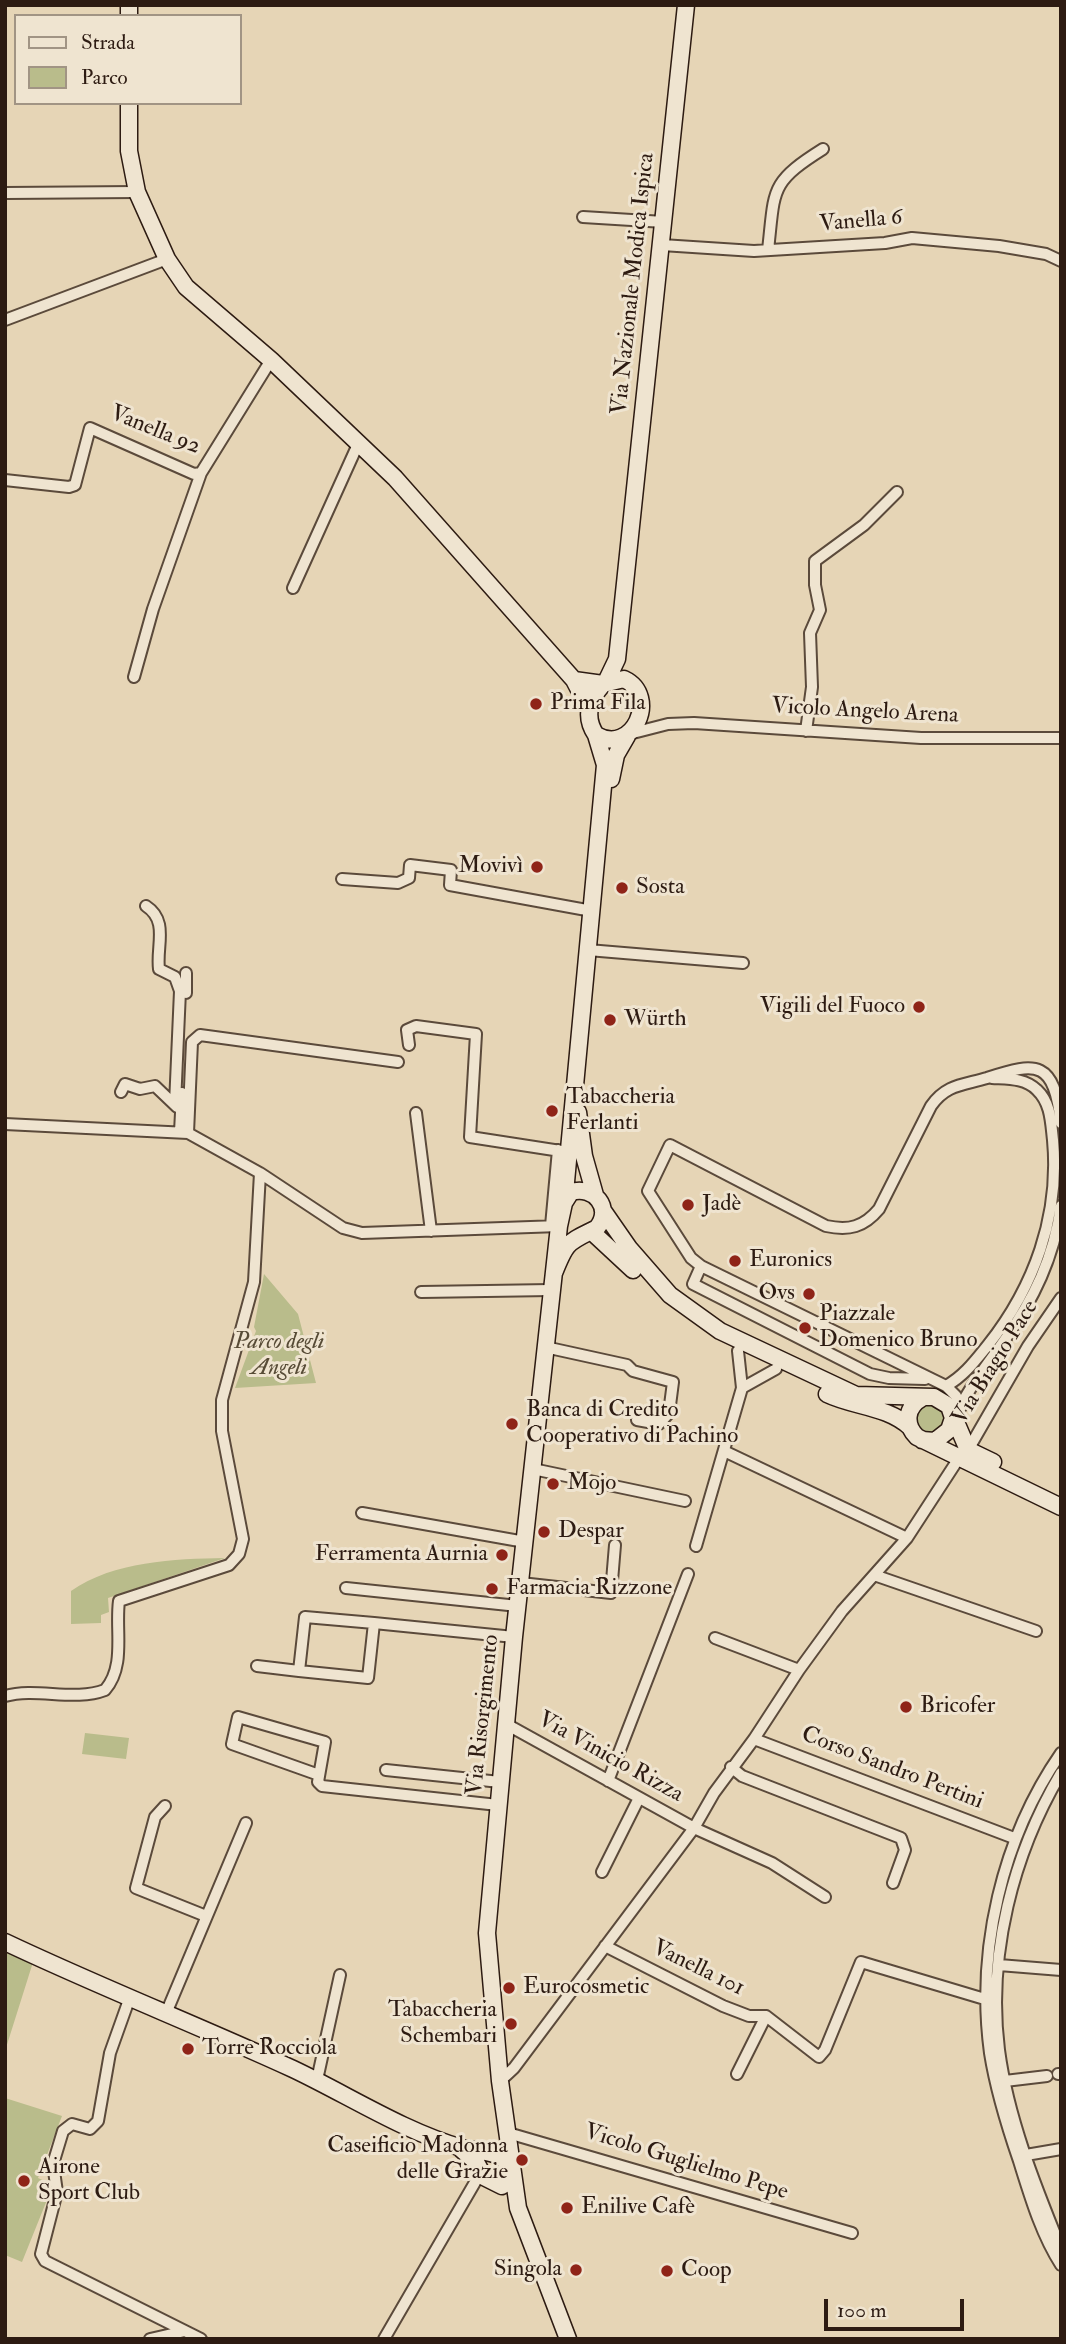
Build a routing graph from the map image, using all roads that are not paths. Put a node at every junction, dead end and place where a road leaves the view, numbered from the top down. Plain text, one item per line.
1 (686, 5) edge
2 (129, 105) edge
3 (822, 149) dead end
4 (137, 192) junction
5 (5, 193) edge
6 (583, 217) dead end
7 (664, 222) junction
8 (662, 245) junction
9 (768, 250) junction
10 (167, 259) junction
11 (1061, 261) edge
12 (5, 320) edge
13 (271, 360) junction
14 (359, 442) junction
15 (201, 473) junction
16 (5, 480) edge
17 (898, 492) dead end
18 (627, 568) junction
19 (293, 588) dead end
20 (134, 677) dead end
21 (574, 680) junction
22 (604, 683) junction
23 (634, 686) junction
24 (642, 705) junction
25 (589, 709) junction
26 (668, 724) junction
27 (806, 731) junction
28 (628, 735) junction
29 (596, 736) junction
30 (1061, 738) edge
31 (597, 854) junction
32 (342, 879) dead end
33 (146, 906) dead end
34 (592, 911) junction
35 (588, 950) junction
36 (743, 963) dead end
37 (186, 973) dead end
38 (409, 1045) dead end
39 (577, 1061) junction
40 (398, 1062) dead end
41 (986, 1078) junction
42 (121, 1092) dead end
43 (178, 1108) junction
44 (416, 1113) dead end
45 (1061, 1122) edge
46 (5, 1124) edge
47 (184, 1132) junction
48 (562, 1151) junction
49 (260, 1173) junction
50 (595, 1195) junction
51 (1061, 1206) edge
52 (604, 1212) junction
53 (559, 1216) junction
54 (431, 1231) junction
55 (588, 1232) junction
56 (701, 1266) junction
57 (554, 1273) junction
58 (551, 1290) junction
59 (421, 1292) dead end
60 (1061, 1298) edge
61 (769, 1299) junction
62 (759, 1318) junction
63 (545, 1347) junction
64 (738, 1351) junction
65 (776, 1369) junction
66 (944, 1385) junction
67 (742, 1388) junction
68 (927, 1391) junction
69 (955, 1416) junction
70 (637, 1420) dead end
71 (910, 1427) junction
72 (922, 1440) junction
73 (724, 1451) junction
74 (964, 1454) junction
75 (533, 1469) junction
76 (1061, 1496) edge
77 (685, 1501) dead end
78 (1061, 1507) edge
79 (362, 1513) dead end
80 (907, 1538) junction
81 (525, 1542) junction
82 (615, 1545) dead end
83 (696, 1546) dead end
84 (688, 1574) dead end
85 (874, 1575) junction
86 (520, 1583) junction
87 (346, 1588) dead end
88 (518, 1606) junction
89 (374, 1623) junction
90 (1036, 1631) dead end
91 (514, 1637) junction
92 (715, 1638) dead end
93 (257, 1666) dead end
94 (799, 1670) junction
95 (299, 1671) junction
96 (5, 1696) edge
97 (506, 1724) junction
98 (754, 1739) junction
99 (1061, 1754) edge
100 (731, 1767) junction
101 (386, 1770) dead end
102 (1061, 1773) edge
103 (319, 1776) junction
104 (608, 1781) junction
105 (500, 1782) junction
106 (1049, 1794) junction
107 (639, 1798) junction
108 (1061, 1800) edge
109 (498, 1805) junction
110 (165, 1806) dead end
111 (246, 1823) dead end
112 (694, 1828) junction
113 (1014, 1838) junction
114 (602, 1872) dead end
115 (893, 1883) dead end
116 (825, 1897) dead end
117 (206, 1916) junction
118 (5, 1942) edge
119 (605, 1947) junction
120 (999, 1965) junction
121 (1061, 1970) edge
122 (340, 1975) dead end
123 (130, 1997) junction
124 (988, 2000) junction
125 (167, 2011) junction
126 (766, 2016) junction
127 (737, 2074) dead end
128 (1055, 2075) edge
129 (317, 2080) junction
130 (500, 2081) junction
131 (1005, 2081) junction
132 (507, 2126) junction
133 (458, 2147) junction
134 (1061, 2148) edge
135 (1026, 2155) junction
136 (504, 2160) junction
137 (487, 2176) junction
138 (518, 2208) junction
139 (852, 2233) dead end
140 (1061, 2249) edge
141 (1061, 2265) edge
142 (185, 2331) junction
143 (150, 2339) edge
144 (201, 2339) edge
145 (384, 2339) edge
146 (568, 2339) edge

1 - 7 main road, Via Nazionale Modica Ispica
2 - 4 main road
3 - 9 street
4 - 5 street
4 - 10 main road
6 - 7 street
7 - 8 main road, Via Nazionale Modica Ispica
8 - 9 street, Vanella 6
8 - 18 main road, Via Nazionale Modica Ispica
9 - 11 street, Vanella 6
10 - 12 street
10 - 13 main road
13 - 14 main road
13 - 15 street, Vanella 92
14 - 19 street
14 - 21 main road
15 - 16 street, Vanella 92
15 - 20 street
17 - 27 street
18 - 22 main road
18 - 23 main road
21 - 22 main road
21 - 25 main road
22 - 23 main road
22 - 25 main road
23 - 24 main road
24 - 26 street
24 - 28 main road
25 - 29 main road
26 - 27 street, Vicolo Angelo Arena
26 - 28 street, Vicolo Angelo Arena
27 - 30 street, Vicolo Angelo Arena
28 - 29 main road
28 - 31 main road
29 - 31 main road
31 - 34 main road
32 - 34 street
33 - 43 street
34 - 35 main road
35 - 36 street
35 - 39 main road
37 - 43 street
38 - 48 street
39 - 48 main road
39 - 50 main road
40 - 47 street
41 - 45 street
41 - 56 street
41 - 66 street
42 - 43 street
43 - 47 street
44 - 54 street
46 - 47 street
47 - 49 street
48 - 53 main road
48 - 53 street
49 - 54 street
49 - 96 street
50 - 52 main road
50 - 53 main road
51 - 69 street
52 - 55 main road
52 - 68 main road
53 - 54 street
53 - 55 main road
53 - 57 main road
55 - 57 main road
55 - 64 main road
56 - 61 street
56 - 62 street
57 - 58 main road, Via Risorgimento
58 - 59 street
58 - 63 main road, Via Risorgimento
60 - 74 street, Via Biagio Pace
61 - 62 street
61 - 68 street
62 - 68 street
63 - 70 street
63 - 75 main road, Via Risorgimento
64 - 65 main road
64 - 67 street
65 - 67 street
65 - 71 main road
66 - 68 street
66 - 69 street
67 - 73 street
68 - 69 main road
68 - 71 main road
69 - 72 main road
69 - 74 main road
71 - 72 main road
72 - 74 main road
73 - 80 street
73 - 83 street
74 - 76 main road
74 - 78 main road
74 - 80 street, Via Biagio Pace
75 - 77 street
75 - 81 main road, Via Risorgimento
79 - 81 street
80 - 85 street, Via Biagio Pace
81 - 86 main road, Via Risorgimento
82 - 86 street
84 - 104 street
85 - 90 street
85 - 94 street, Via Biagio Pace
86 - 88 main road, Via Risorgimento
87 - 88 street
88 - 91 main road, Via Risorgimento
89 - 91 street
89 - 95 street
89 - 95 street
91 - 97 main road, Via Risorgimento
92 - 94 street
93 - 95 street
94 - 98 street, Via Biagio Pace
97 - 104 street, Via Vinicio Rizza
97 - 105 main road, Via Risorgimento
98 - 100 street, Via Biagio Pace
98 - 113 street, Corso Sandro Pertini
99 - 113 street
100 - 112 street, Via Biagio Pace
100 - 115 street
101 - 105 street
102 - 106 street
103 - 103 street
103 - 109 street
104 - 107 street, Via Vinicio Rizza
105 - 109 main road, Via Risorgimento
106 - 108 street
106 - 120 street
107 - 112 street, Via Vinicio Rizza
107 - 114 street
109 - 130 main road, Via Risorgimento
110 - 117 street
111 - 117 street
112 - 116 street, Via Vinicio Rizza
112 - 119 street, Via Biagio Pace
113 - 124 street
117 - 125 street
118 - 123 main road
119 - 126 street, Vanella 101
119 - 130 street, Via Biagio Pace
120 - 121 street
120 - 131 street
122 - 129 street
123 - 125 main road
123 - 142 street
124 - 126 street, Vanella 101
124 - 141 street
125 - 129 main road
126 - 127 street
128 - 131 street
129 - 133 main road
130 - 132 main road, Via Risorgimento
131 - 135 street
132 - 136 main road
132 - 139 street, Vicolo Guglielmo Pepe
133 - 136 main road
133 - 137 main road
134 - 135 street
135 - 140 street
136 - 137 main road
136 - 137 main road
136 - 138 main road
137 - 138 main road
137 - 145 street
138 - 146 main road
142 - 143 street
142 - 144 street

